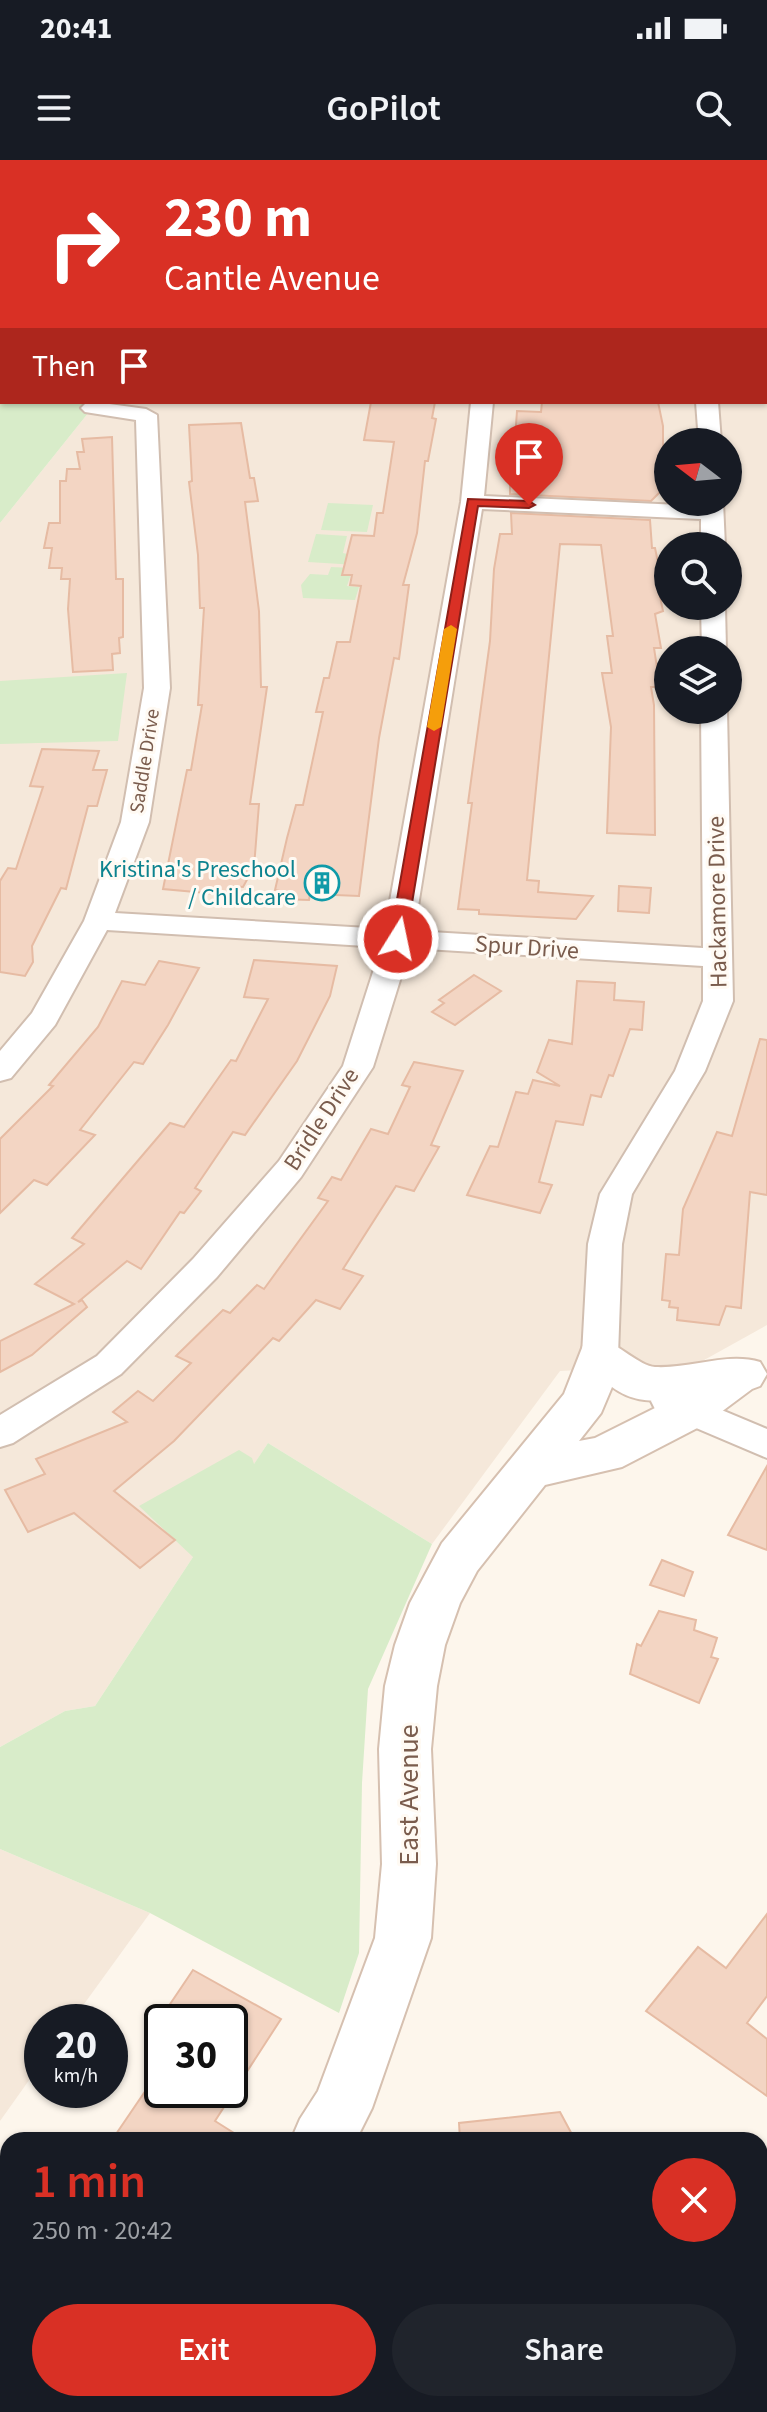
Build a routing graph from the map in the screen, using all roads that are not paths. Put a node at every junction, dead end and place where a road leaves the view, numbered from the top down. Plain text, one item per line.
1 (482, 404) edge
2 (707, 404) edge
3 (92, 408) dead end
4 (709, 428) edge
5 (472, 502) junction
6 (654, 507) edge
7 (714, 724) edge
8 (98, 921) junction
9 (398, 939) junction
10 (717, 958) junction
11 (0, 1071) edge
12 (600, 1355) junction
13 (755, 1368) edge
14 (641, 1384) junction
15 (689, 1412) junction
16 (0, 1433) edge
17 (767, 1444) edge
18 (532, 1469) junction
19 (326, 2132) edge

1 - 5 street, Bridle Drive
2 - 4 street
3 - 8 street, Saddle Drive
5 - 6 street
5 - 9 street, Bridle Drive
7 - 10 street, Hackamore Drive
8 - 9 street, Spur Drive
8 - 11 street, Saddle Drive
9 - 10 street, Spur Drive
9 - 16 street, Bridle Drive
10 - 12 street, Hackamore Drive
12 - 14 street
12 - 18 street, East Avenue
13 - 14 street
13 - 15 street
14 - 15 street
15 - 17 street
15 - 18 street
18 - 19 street, East Avenue

